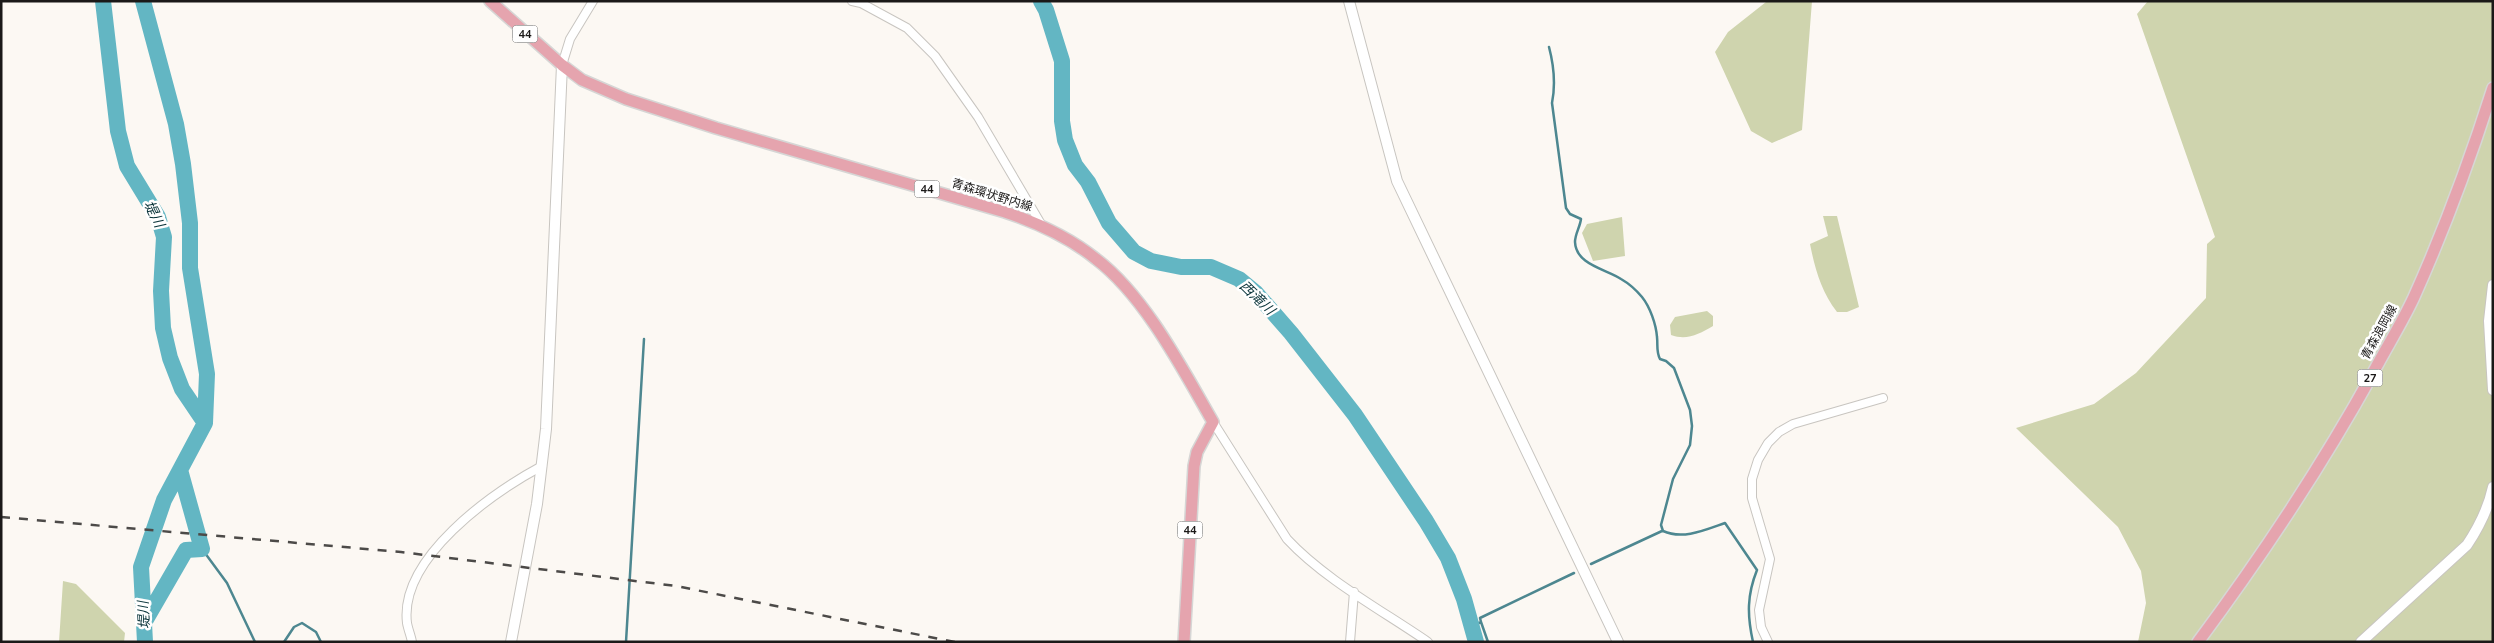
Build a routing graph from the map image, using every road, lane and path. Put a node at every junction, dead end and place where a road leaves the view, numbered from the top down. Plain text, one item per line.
1 (490, 1) edge
2 (593, 1) edge
3 (852, 1) edge
4 (1349, 1) edge
5 (861, 2) edge
6 (562, 65) junction
7 (2493, 88) edge
8 (1041, 224) junction
9 (2493, 285) edge
10 (2493, 390) edge
11 (1883, 398) dead end
12 (1214, 422) junction
13 (542, 466) junction
14 (2493, 488) edge
15 (1354, 592) junction
16 (412, 642) edge
17 (511, 642) edge
18 (1184, 642) edge
19 (1350, 642) edge
20 (1428, 642) edge
21 (1618, 642) edge
22 (1768, 642) edge
23 (2198, 642) edge
24 (2361, 642) edge

1 - 6 main road, 青森環状野内線 / 44
2 - 6 street
3 - 5 street
4 - 21 street
5 - 8 street
6 - 8 main road, 青森環状野内線 / 44
6 - 13 street
7 - 23 main road, 青森浪岡線 / 27
8 - 12 main road, 青森環状野内線 / 44
9 - 10 street
11 - 22 street
12 - 15 street
12 - 18 main road, 44
13 - 16 street
13 - 17 street
14 - 24 street
15 - 19 street
15 - 20 street

